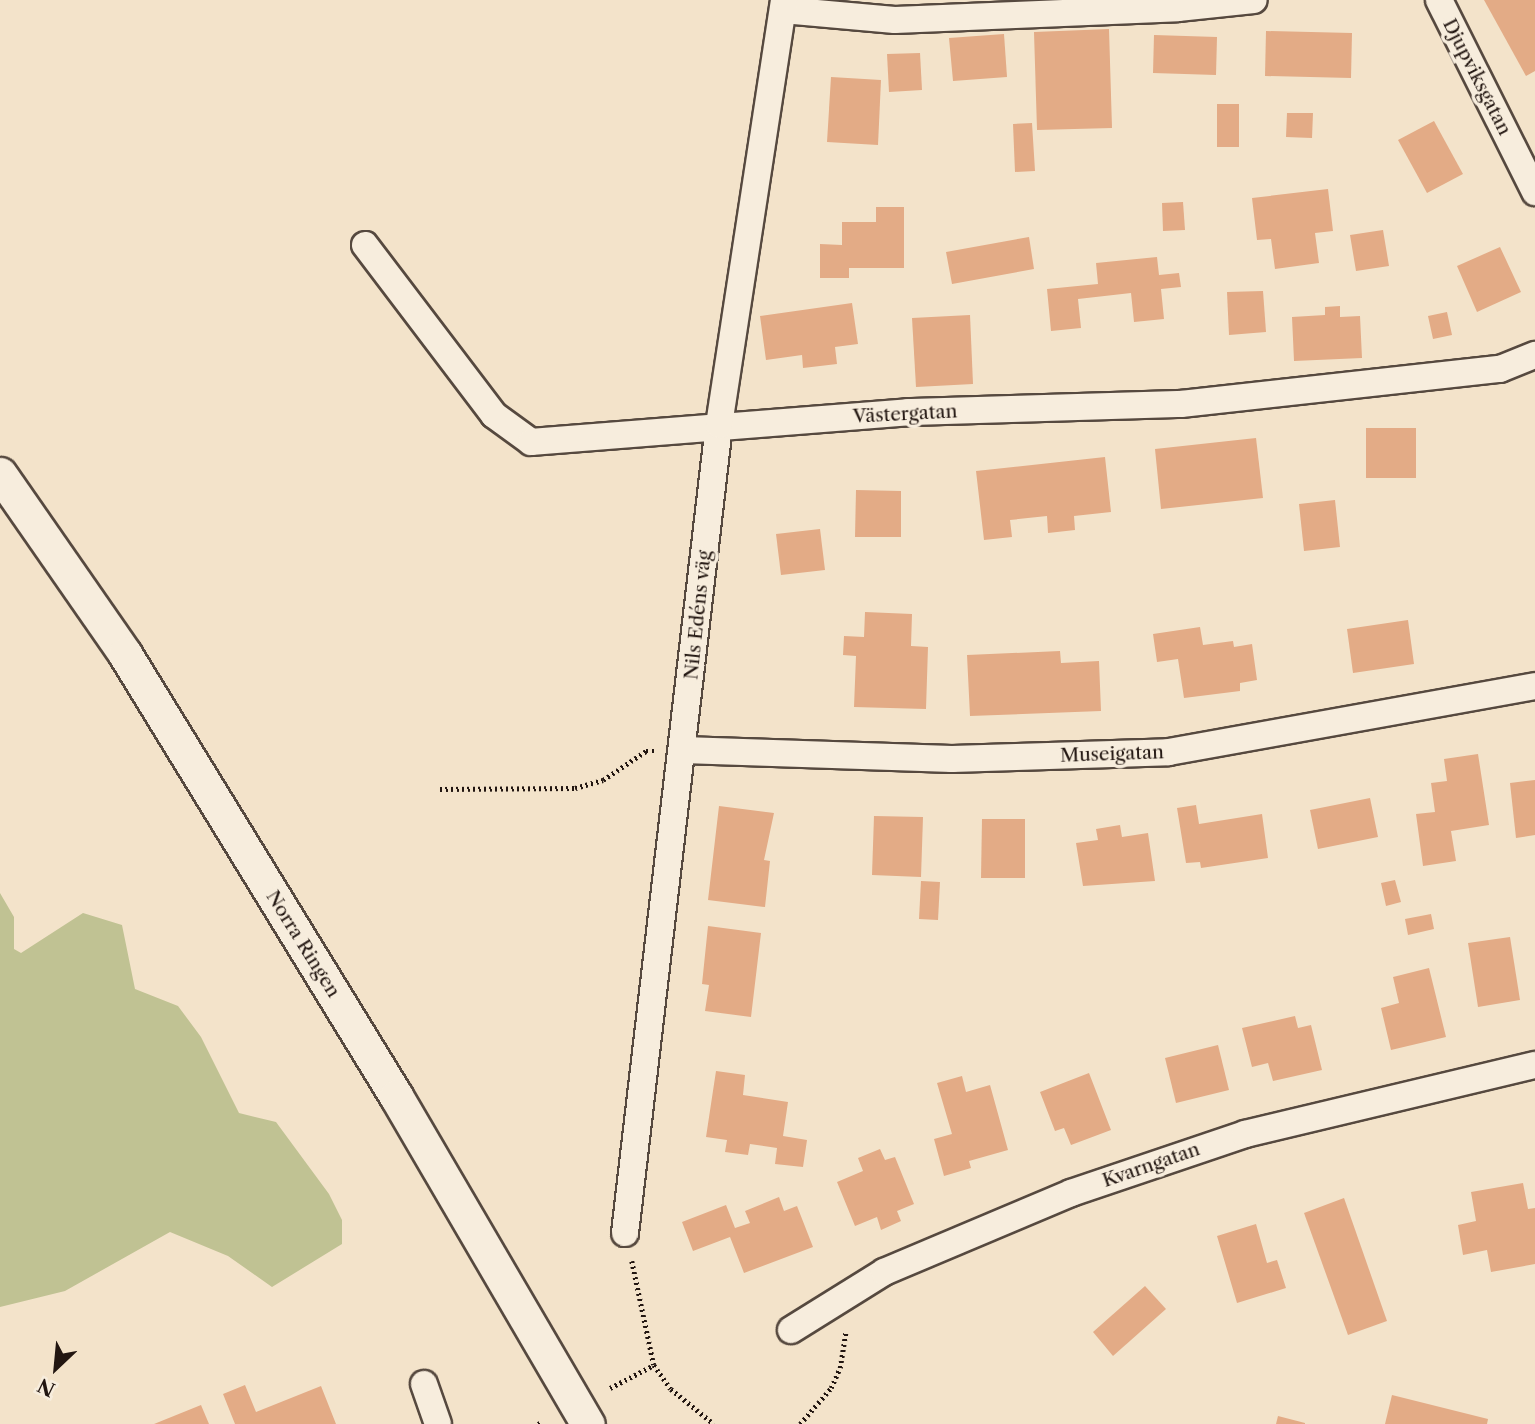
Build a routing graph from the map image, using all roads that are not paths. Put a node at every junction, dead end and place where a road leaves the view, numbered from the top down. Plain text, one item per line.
1 (1254, 0) edge
2 (1438, 0) edge
3 (783, 5) edge
4 (1535, 192) edge
5 (365, 245) dead end
6 (1535, 355) edge
7 (719, 425) junction
8 (0, 474) edge
9 (1535, 686) edge
10 (682, 750) junction
11 (1535, 1065) edge
12 (625, 1233) road end
13 (791, 1329) dead end
14 (424, 1384) dead end
15 (438, 1424) edge
16 (588, 1424) edge

1 - 3 street
2 - 4 street, Djupviksgatan
3 - 7 street, Nils Edéns väg
5 - 7 street, Västergatan
6 - 7 street, Västergatan
7 - 10 street, Nils Edéns väg
8 - 16 street, Norra Ringen
9 - 10 street, Museigatan
10 - 12 street, Nils Edéns väg
11 - 13 street, Kvarngatan
14 - 15 street

